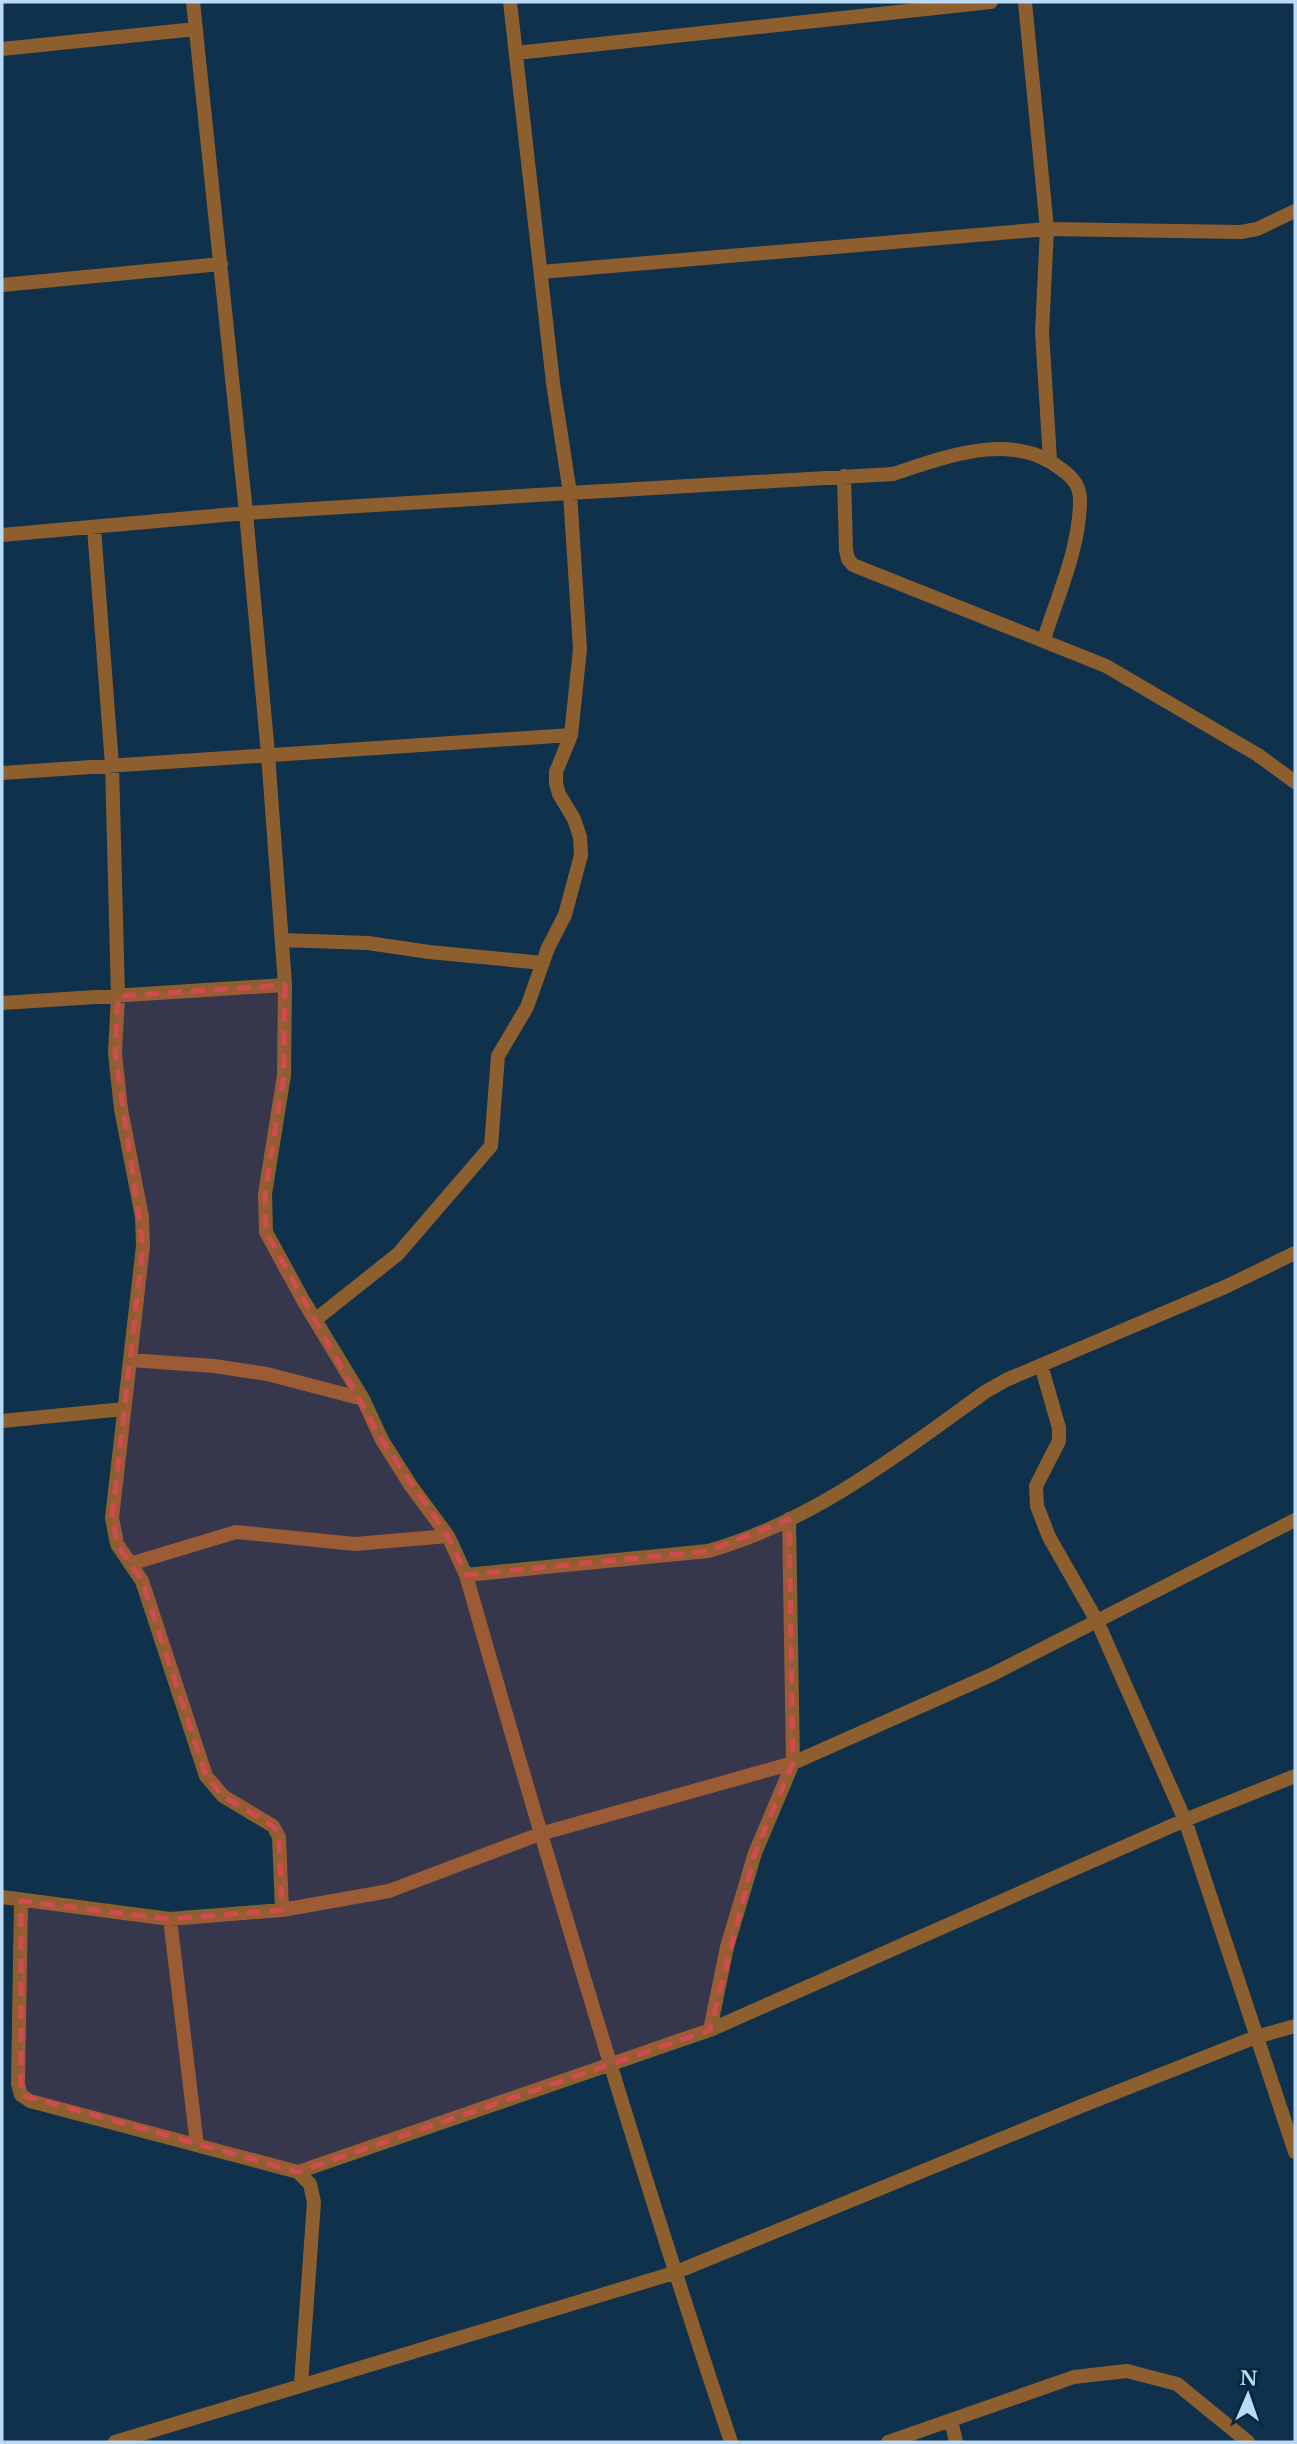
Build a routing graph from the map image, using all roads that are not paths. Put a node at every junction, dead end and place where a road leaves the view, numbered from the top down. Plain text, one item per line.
1 (193, 2) edge
2 (510, 2) edge
3 (991, 2) edge
4 (1025, 2) edge
5 (196, 29) junction
6 (2, 49) edge
7 (516, 53) junction
8 (1295, 211) edge
9 (1047, 229) junction
10 (221, 264) junction
11 (541, 272) junction
12 (2, 285) edge
13 (1050, 460) junction
14 (844, 477) junction
15 (570, 492) junction
16 (246, 513) junction
17 (94, 528) junction
18 (2, 535) edge
19 (1044, 639) junction
20 (571, 735) junction
21 (268, 754) junction
22 (112, 765) junction
23 (2, 773) edge
24 (1295, 782) edge
25 (282, 940) junction
26 (543, 962) junction
27 (285, 985) junction
28 (118, 996) junction
29 (2, 1003) edge
30 (1295, 1254) edge
31 (315, 1320) junction
32 (130, 1360) junction
33 (1041, 1364) junction
34 (363, 1399) junction
35 (124, 1409) junction
36 (2, 1421) edge
37 (789, 1519) junction
38 (1295, 1520) edge
39 (448, 1536) junction
40 (130, 1564) junction
41 (466, 1575) junction
42 (1097, 1621) junction
43 (793, 1763) junction
44 (1295, 1776) edge
45 (1185, 1821) junction
46 (540, 1834) junction
47 (2, 1897) edge
48 (22, 1900) junction
49 (282, 1910) junction
50 (170, 1919) junction
51 (1295, 2026) edge
52 (710, 2030) junction
53 (1256, 2038) junction
54 (611, 2064) junction
55 (197, 2145) junction
56 (1295, 2152) edge
57 (298, 2172) junction
58 (674, 2273) junction
59 (301, 2384) junction
60 (951, 2420) junction
61 (115, 2442) edge
62 (731, 2442) edge
63 (888, 2442) edge
64 (956, 2442) edge
65 (1248, 2442) edge

1 - 5 street
2 - 7 street
3 - 7 street
4 - 9 street
5 - 6 street
5 - 10 street
7 - 11 street
8 - 9 street
9 - 11 street
9 - 13 street
10 - 12 street
10 - 16 street
11 - 15 street
13 - 14 street
13 - 19 street
14 - 15 street
14 - 19 street
15 - 16 street
15 - 20 street
16 - 17 street
16 - 21 street
17 - 18 street
17 - 22 street
19 - 24 street
20 - 21 street
20 - 26 street
21 - 22 street
21 - 25 street
22 - 23 street
22 - 28 street
25 - 26 street
25 - 27 street
26 - 31 street
27 - 28 street
27 - 31 street
28 - 29 street
28 - 32 street
30 - 33 street
31 - 34 street
32 - 34 street
32 - 35 street
33 - 37 street
33 - 42 street
34 - 39 street
35 - 36 street
35 - 40 street
37 - 41 street
37 - 43 street
38 - 42 street
39 - 40 street
39 - 41 street
40 - 49 street
41 - 46 street
42 - 43 street
42 - 45 street
43 - 46 street
43 - 52 street
44 - 45 street
45 - 52 street
45 - 53 street
46 - 49 street
46 - 54 street
47 - 48 street
48 - 50 street
48 - 55 street
49 - 50 street
50 - 55 street
51 - 53 street
52 - 54 street
53 - 56 street
53 - 58 street
54 - 57 street
54 - 58 street
55 - 57 street
57 - 59 street
58 - 59 street
58 - 62 street
59 - 61 street
60 - 63 street
60 - 64 street
60 - 65 street

